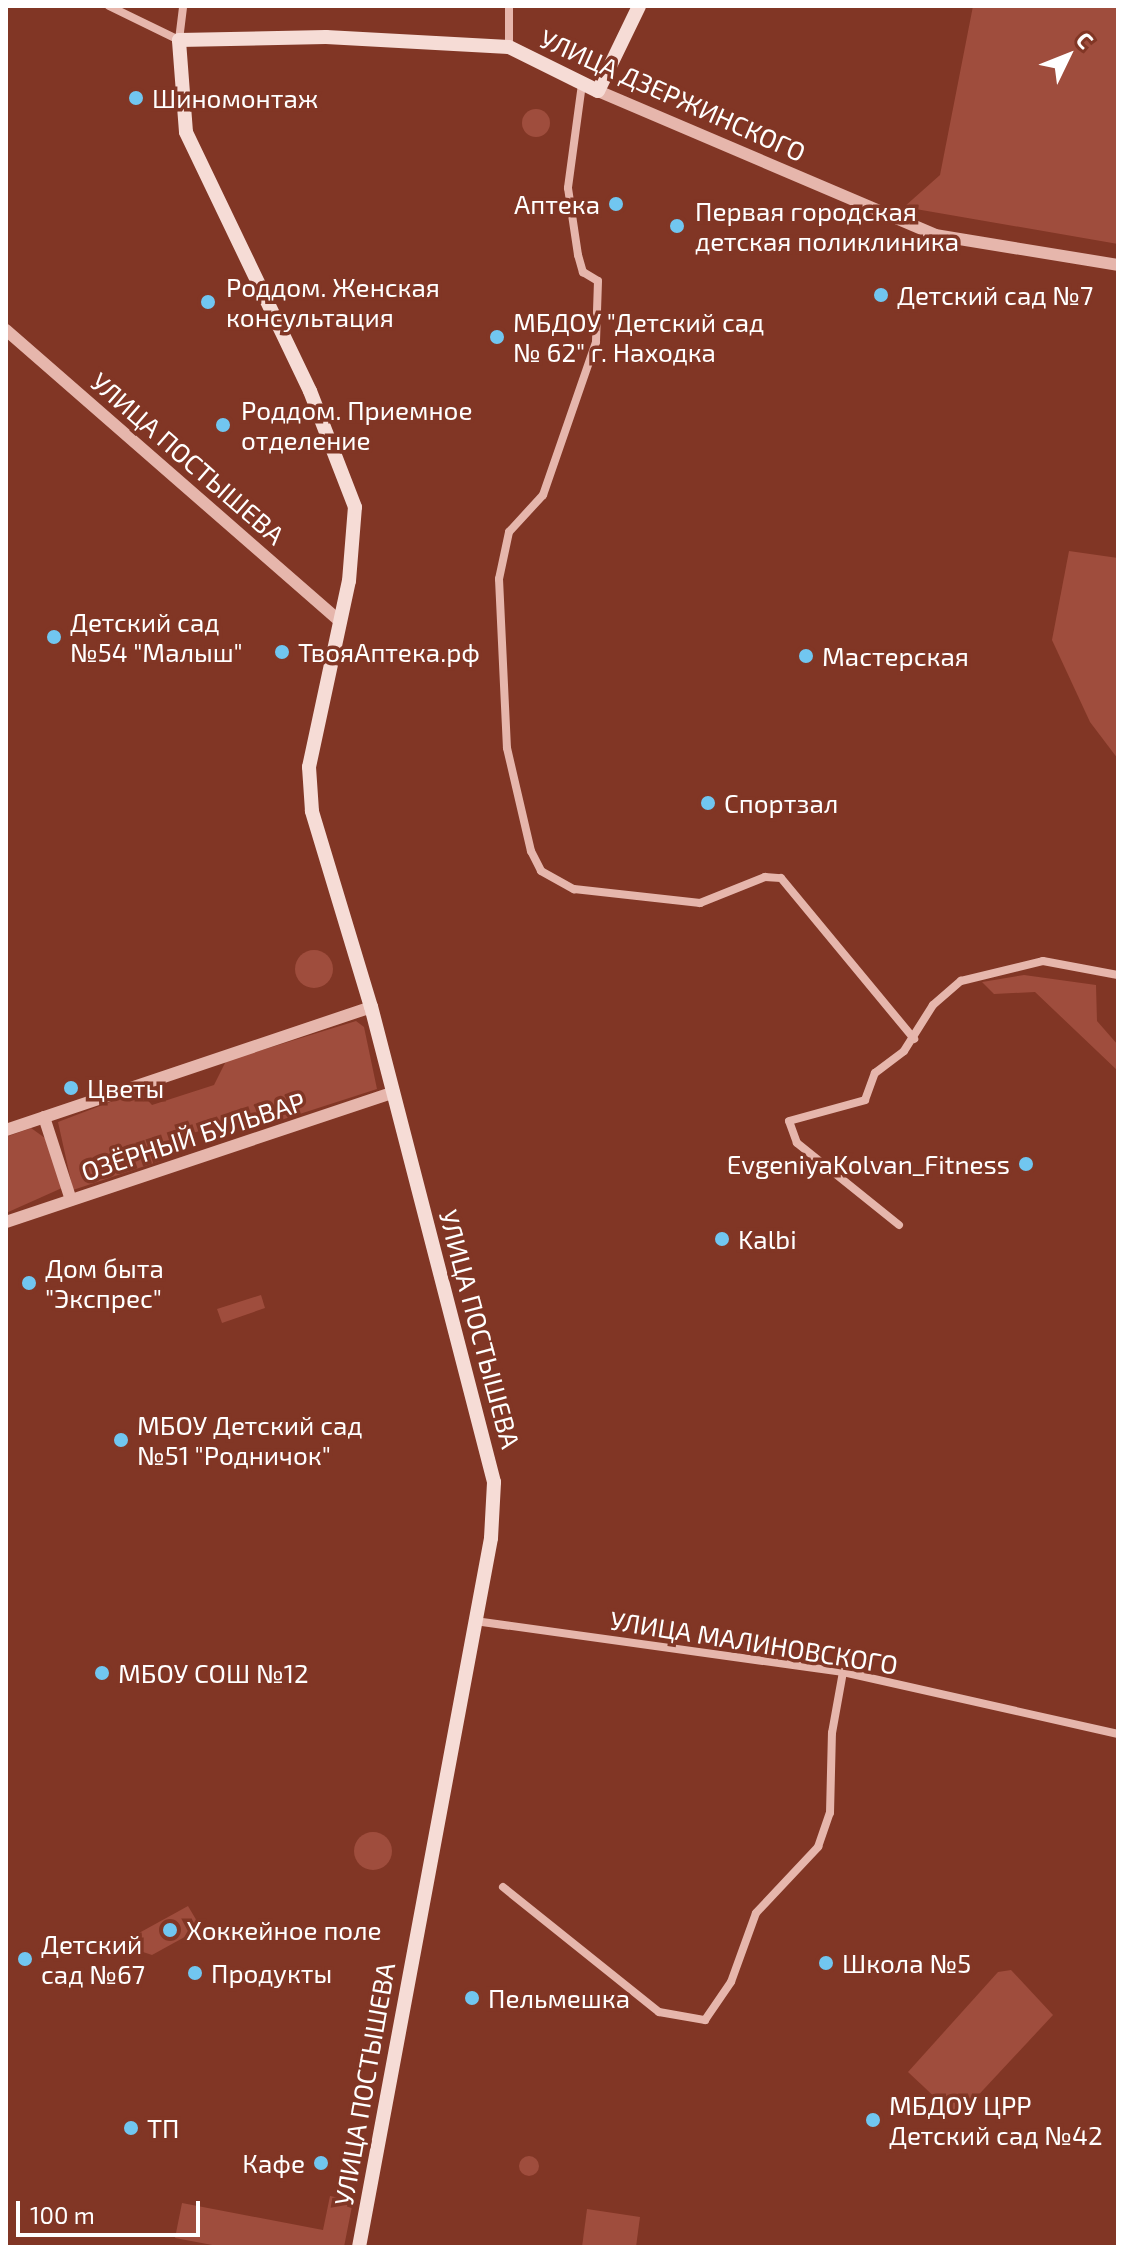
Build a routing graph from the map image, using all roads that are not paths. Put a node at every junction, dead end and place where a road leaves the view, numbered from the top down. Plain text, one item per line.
1 (109, 6) edge
2 (183, 6) edge
3 (509, 6) edge
4 (639, 6) edge
5 (179, 40) junction
6 (509, 47) junction
7 (582, 84) junction
8 (598, 91) junction
9 (1118, 265) edge
10 (6, 330) edge
11 (340, 621) junction
12 (1118, 975) edge
13 (371, 1007) junction
14 (914, 1039) junction
15 (394, 1092) junction
16 (44, 1117) junction
17 (6, 1130) edge
18 (71, 1200) junction
19 (6, 1222) edge
20 (899, 1225) dead end
21 (475, 1621) junction
22 (843, 1672) junction
23 (1118, 1734) edge
24 (503, 1887) dead end
25 (359, 2247) edge

1 - 5 street, УЛИЦА ДЗЕРЖИНСКОГО
2 - 5 street
3 - 6 street
4 - 8 main road
5 - 6 main road, УЛИЦА ДЗЕРЖИНСКОГО
5 - 11 main road, УЛИЦА ПОСТЫШЕВА
6 - 7 main road, УЛИЦА ДЗЕРЖИНСКОГО
7 - 8 main road, УЛИЦА ДЗЕРЖИНСКОГО
7 - 14 street
8 - 9 street, УЛИЦА ДЗЕРЖИНСКОГО
10 - 11 street, УЛИЦА ПОСТЫШЕВА
11 - 13 main road, УЛИЦА ПОСТЫШЕВА
12 - 14 street
13 - 15 main road, УЛИЦА ПОСТЫШЕВА
13 - 16 street
14 - 20 street
15 - 18 street, ОЗЁРНЫЙ БУЛЬВАР
15 - 21 main road, УЛИЦА ПОСТЫШЕВА
16 - 17 street
16 - 18 street
18 - 19 street, ОЗЁРНЫЙ БУЛЬВАР
21 - 22 street, УЛИЦА МАЛИНОВСКОГО
21 - 25 main road, УЛИЦА ПОСТЫШЕВА
22 - 23 street, УЛИЦА МАЛИНОВСКОГО
22 - 24 street

